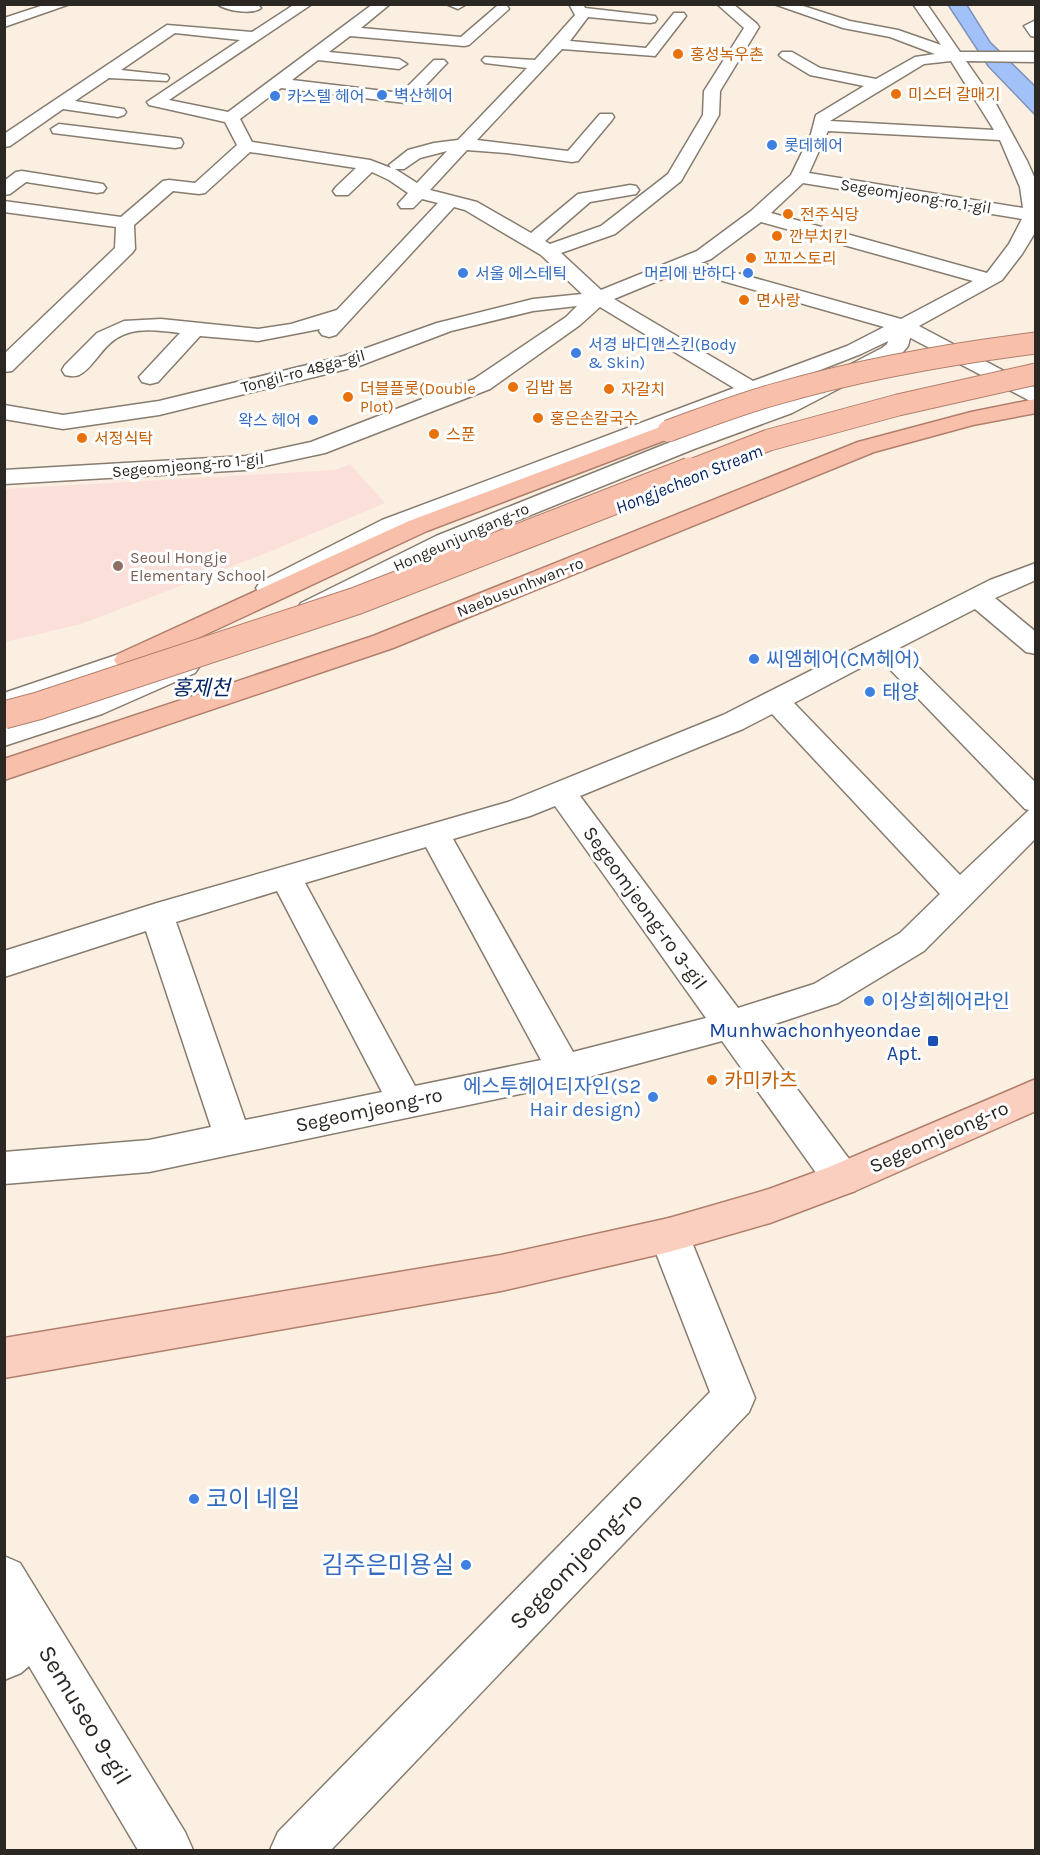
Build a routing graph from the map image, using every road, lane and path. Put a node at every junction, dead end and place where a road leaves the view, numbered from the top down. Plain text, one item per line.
1 (63, 4) edge
2 (224, 4) edge
3 (305, 4) edge
4 (453, 4) edge
5 (781, 4) edge
6 (920, 4) edge
7 (458, 5) edge
8 (757, 7) dead end
9 (254, 8) dead end
10 (729, 8) edge
11 (502, 9) dead end
12 (383, 11) edge
13 (576, 14) edge
14 (679, 16) dead end
15 (650, 19) dead end
16 (4, 23) edge
17 (1035, 24) edge
18 (348, 31) junction
19 (638, 33) dead end
20 (1035, 33) edge
21 (255, 37) junction
22 (148, 44) junction
23 (559, 44) junction
24 (172, 46) dead end
25 (316, 55) junction
26 (787, 55) dead end
27 (954, 56) junction
28 (1035, 57) edge
29 (490, 60) dead end
30 (439, 63) dead end
31 (399, 64) dead end
32 (538, 65) junction
33 (107, 73) junction
34 (161, 78) dead end
35 (279, 83) junction
36 (880, 85) junction
37 (62, 104) junction
38 (181, 108) junction
39 (118, 112) dead end
40 (152, 115) dead end
41 (606, 117) dead end
42 (231, 118) junction
43 (133, 121) dead end
44 (820, 126) junction
45 (479, 127) junction
46 (59, 129) dead end
47 (503, 130) dead end
48 (109, 135) junction
49 (1004, 135) junction
50 (4, 142) edge
51 (175, 143) dead end
52 (464, 144) junction
53 (246, 146) junction
54 (370, 165) junction
55 (398, 165) dead end
56 (799, 177) junction
57 (97, 188) dead end
58 (4, 190) edge
59 (630, 190) dead end
60 (342, 191) dead end
61 (412, 198) junction
62 (451, 200) junction
63 (4, 206) edge
64 (758, 215) junction
65 (1033, 215) junction
66 (125, 223) junction
67 (540, 246) junction
68 (683, 264) junction
69 (988, 279) junction
70 (598, 298) junction
71 (344, 315) junction
72 (903, 326) junction
73 (195, 329) junction
74 (1035, 343) edge
75 (294, 349) dead end
76 (4, 366) edge
77 (73, 370) dead end
78 (1035, 374) edge
79 (150, 377) dead end
80 (750, 388) junction
81 (1035, 397) edge
82 (1035, 406) edge
83 (784, 408) junction
84 (4, 412) edge
85 (4, 477) edge
86 (1035, 571) edge
87 (977, 597) junction
88 (882, 646) junction
89 (1035, 646) edge
90 (128, 660) junction
91 (775, 700) junction
92 (4, 703) edge
93 (4, 715) edge
94 (4, 736) edge
95 (4, 770) edge
96 (561, 792) junction
97 (1035, 802) edge
98 (1035, 819) edge
99 (434, 834) junction
100 (286, 877) junction
101 (959, 894) junction
102 (158, 915) junction
103 (4, 964) edge
104 (728, 1025) junction
105 (564, 1068) junction
106 (1035, 1094) edge
107 (406, 1102) junction
108 (232, 1139) junction
109 (4, 1168) edge
110 (842, 1179) junction
111 (669, 1235) junction
112 (4, 1358) edge
113 (4, 1579) edge
114 (19, 1643) edge
115 (167, 1851) edge
116 (296, 1851) edge

1 - 16 street
2 - 9 street
3 - 21 street
4 - 7 street
5 - 27 street
6 - 27 street
8 - 10 street
10 - 67 street
11 - 18 street
12 - 18 street
13 - 15 street
13 - 19 street
13 - 23 street
14 - 23 street
17 - 20 street
18 - 25 street
21 - 22 street
21 - 38 street
22 - 24 street
22 - 33 street
23 - 32 street
25 - 31 street
25 - 35 street
26 - 36 street
27 - 28 street
27 - 36 street, Segeomjeong-ro 1-gil
27 - 49 street
29 - 32 street
30 - 35 street
32 - 45 street
33 - 34 street
33 - 37 street
35 - 42 street
36 - 44 street, Segeomjeong-ro 1-gil
37 - 39 street
37 - 50 street
38 - 40 street
38 - 42 street
41 - 52 street
42 - 53 street
43 - 48 street
44 - 49 street
44 - 56 street, Segeomjeong-ro 1-gil
45 - 47 street
45 - 52 street
46 - 48 street
48 - 51 street
49 - 65 street
52 - 55 street
52 - 61 street
53 - 54 street
53 - 66 street
54 - 60 street
54 - 61 street
56 - 64 street, Segeomjeong-ro 1-gil
56 - 65 street, Segeomjeong-ro 1-gil
57 - 58 street
59 - 67 street
61 - 62 street
62 - 67 street
62 - 71 street
63 - 66 street
64 - 68 street, Segeomjeong-ro 1-gil
64 - 69 street
65 - 69 street, Hongeunjungang-ro
66 - 76 street
67 - 70 street
68 - 70 street, Segeomjeong-ro 1-gil
68 - 72 street
69 - 72 street, Hongeunjungang-ro
70 - 80 street
70 - 84 street, Tongil-ro 48ga-gil
70 - 85 street, Segeomjeong-ro 1-gil
71 - 73 street
71 - 75 street
72 - 80 street, Hongeunjungang-ro
72 - 81 street, bridge
72 - 83 street, Hongeunjungang-ro
73 - 77 street
73 - 79 street
74 - 90 highway, bridge
78 - 93 highway, bridge
80 - 83 street
80 - 90 street, Hongeunjungang-ro
82 - 95 highway, Naebusunhwan-ro
83 - 94 street, Hongeunjungang-ro
86 - 87 street
87 - 88 street
87 - 89 street
88 - 91 street
88 - 97 street
90 - 92 street, Hongeunjungang-ro
91 - 96 street
91 - 101 street
96 - 99 street
96 - 104 street, Segeomjeong-ro 3-gil
98 - 101 street, Segeomjeong-ro
99 - 100 street
99 - 105 street
100 - 102 street
100 - 107 street
101 - 104 street, Segeomjeong-ro
102 - 103 street
102 - 108 street
104 - 105 street, Segeomjeong-ro
104 - 110 street
105 - 107 street, Segeomjeong-ro
106 - 110 main road, Segeomjeong-ro
107 - 108 street, Segeomjeong-ro
108 - 109 street, Segeomjeong-ro
110 - 111 main road, Segeomjeong-ro
111 - 112 main road, Segeomjeong-ro
111 - 116 street, Segeomjeong-ro
113 - 114 street, Semuseo 9-gil
114 - 115 street, Semuseo 9-gil

